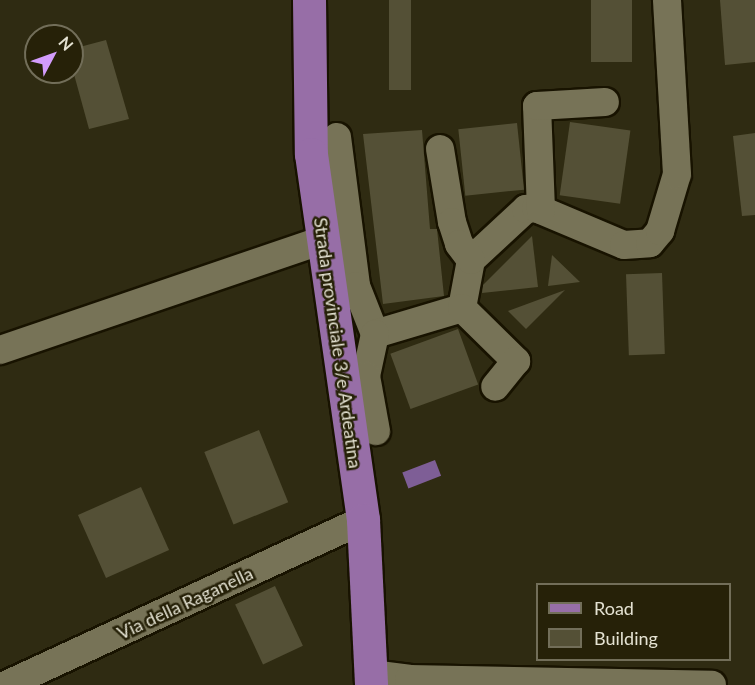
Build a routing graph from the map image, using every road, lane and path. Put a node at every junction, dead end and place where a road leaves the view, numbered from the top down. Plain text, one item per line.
1 (309, 0) edge
2 (667, 0) edge
3 (605, 102) dead end
4 (337, 137) dead end
5 (440, 149) dead end
6 (541, 210) junction
7 (323, 240) junction
8 (471, 260) junction
9 (462, 308) junction
10 (375, 334) junction
11 (0, 350) edge
12 (495, 387) dead end
13 (376, 431) dead end
14 (363, 520) junction
15 (371, 679) edge
16 (6, 685) edge
17 (712, 685) edge

1 - 7 main road, Strada provinciale 3/e Ardeatina
2 - 6 street
3 - 6 street
4 - 10 street
5 - 8 street
6 - 8 street
7 - 11 street
7 - 14 main road, Strada provinciale 3/e Ardeatina
8 - 9 street
9 - 10 street
9 - 12 street
10 - 13 street
14 - 15 main road, Strada provinciale 3/e Ardeatina
14 - 16 street, Via della Raganella
15 - 17 street

